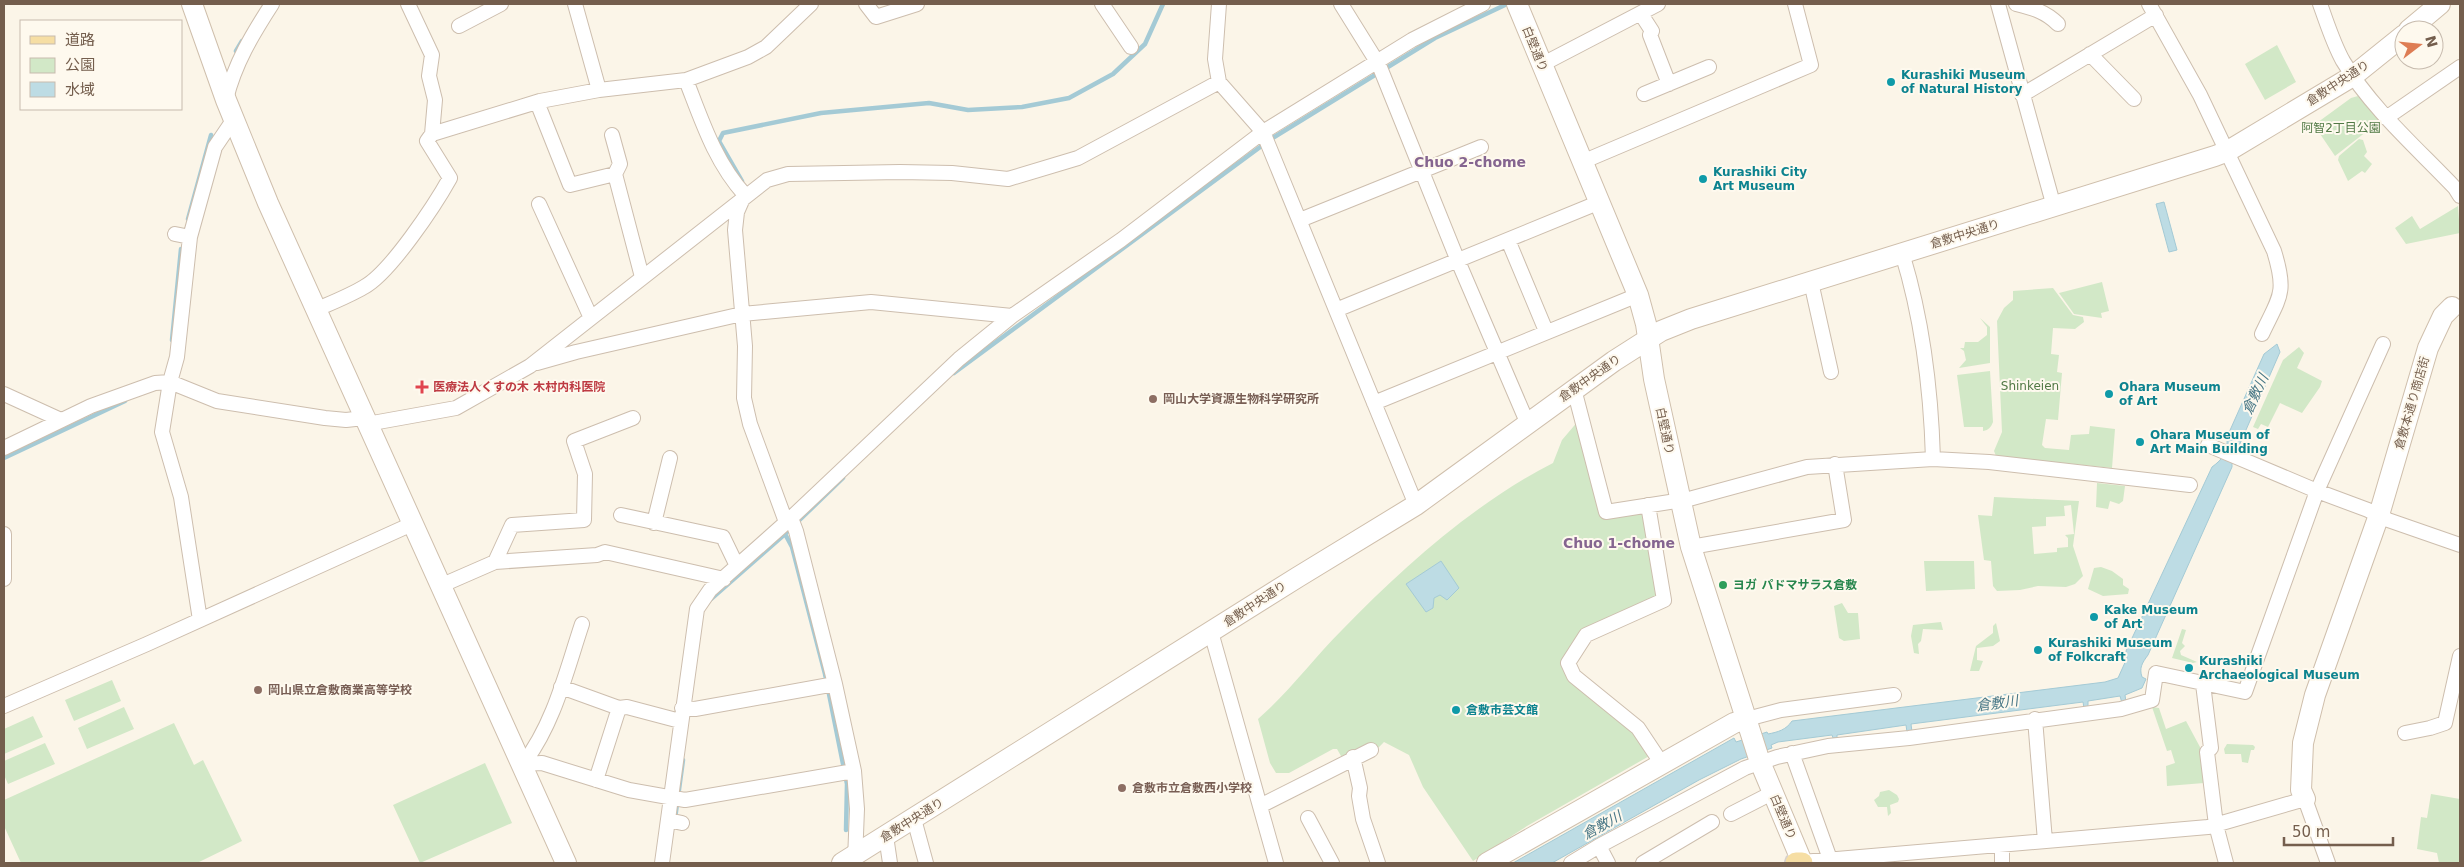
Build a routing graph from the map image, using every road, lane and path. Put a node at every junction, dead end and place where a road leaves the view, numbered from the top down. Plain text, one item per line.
1 (192, 4) edge
2 (272, 4) edge
3 (408, 4) edge
4 (501, 4) edge
5 (575, 4) edge
6 (810, 4) edge
7 (866, 4) edge
8 (916, 4) edge
9 (1102, 4) edge
10 (1219, 4) edge
11 (1341, 4) edge
12 (1483, 4) edge
13 (1517, 4) edge
14 (1658, 4) edge
15 (1795, 4) edge
16 (1998, 4) edge
17 (2016, 4) edge
18 (2320, 4) edge
19 (2440, 4) edge
20 (2152, 9) edge
21 (1641, 14) junction
22 (2422, 20) edge
23 (2058, 24) dead end
24 (459, 26) dead end
25 (2394, 42) edge
26 (1131, 47) dead end
27 (2090, 54) junction
28 (1541, 65) junction
29 (2460, 66) edge
30 (1379, 67) junction
31 (1709, 67) dead end
32 (2353, 76) junction
33 (686, 80) junction
34 (1219, 82) junction
35 (1669, 84) junction
36 (599, 90) junction
37 (1644, 94) dead end
38 (2022, 95) junction
39 (2134, 99) dead end
40 (226, 100) junction
41 (536, 102) junction
42 (2386, 118) junction
43 (234, 119) junction
44 (432, 134) junction
45 (612, 135) dead end
46 (1266, 138) junction
47 (1481, 147) dead end
48 (2228, 151) junction
49 (1582, 162) junction
50 (1423, 170) junction
51 (615, 174) junction
52 (744, 195) junction
53 (2460, 196) edge
54 (1600, 202) junction
55 (539, 204) dead end
56 (2054, 207) junction
57 (1300, 220) junction
58 (175, 234) dead end
59 (190, 237) junction
60 (1508, 240) junction
61 (1902, 253) junction
62 (1458, 261) junction
63 (642, 277) junction
64 (1811, 282) junction
65 (1638, 295) junction
66 (2456, 303) edge
67 (315, 310) junction
68 (1336, 310) junction
69 (738, 316) junction
70 (1012, 316) junction
71 (591, 318) junction
72 (1546, 331) junction
73 (2262, 334) dead end
74 (1648, 340) junction
75 (2383, 344) dead end
76 (1497, 352) junction
77 (530, 366) junction
78 (1832, 372) dead end
79 (170, 382) junction
80 (1574, 389) junction
81 (4, 394) edge
82 (1374, 403) junction
83 (633, 418) dead end
84 (60, 420) junction
85 (365, 421) junction
86 (1527, 422) junction
87 (2213, 447) dead end
88 (4, 448) edge
89 (670, 458) dead end
90 (1933, 459) junction
91 (1835, 464) junction
92 (2190, 485) dead end
93 (2317, 491) junction
94 (1680, 500) junction
95 (1416, 505) junction
96 (1648, 505) junction
97 (621, 515) dead end
98 (2379, 515) junction
99 (654, 522) junction
100 (412, 524) junction
101 (788, 524) junction
102 (4, 534) edge
103 (2460, 545) edge
104 (1691, 547) junction
105 (495, 562) junction
106 (736, 566) junction
107 (4, 579) edge
108 (724, 579) junction
109 (440, 586) junction
110 (200, 620) junction
111 (582, 624) dead end
112 (1211, 632) junction
113 (2460, 656) edge
114 (2203, 684) junction
115 (830, 685) junction
116 (561, 687) junction
117 (1894, 694) dead end
118 (4, 706) edge
119 (619, 708) junction
120 (685, 711) junction
121 (2035, 719) junction
122 (2404, 732) dead end
123 (1754, 743) junction
124 (1371, 750) dead end
125 (1792, 753) junction
126 (1353, 757) junction
127 (523, 764) junction
128 (1662, 764) junction
129 (848, 772) junction
130 (596, 780) junction
131 (1772, 792) junction
132 (676, 798) junction
133 (2305, 799) junction
134 (1260, 806) junction
135 (1731, 814) dead end
136 (1308, 818) dead end
137 (914, 819) junction
138 (1712, 822) dead end
139 (2216, 825) junction
140 (886, 836) junction
141 (2045, 841) junction
142 (2002, 845) junction
143 (1599, 846) junction
144 (1662, 858) edge
145 (1830, 859) junction
146 (851, 860) edge
147 (566, 863) edge
148 (662, 863) edge
149 (890, 863) edge
150 (926, 863) edge
151 (1276, 863) edge
152 (1332, 863) edge
153 (1378, 863) edge
154 (1488, 863) edge
155 (1571, 863) edge
156 (1608, 863) edge
157 (1643, 863) edge
158 (1800, 863) edge
159 (2002, 863) edge
160 (2226, 863) edge
161 (2328, 863) edge

1 - 40 street
2 - 40 street
3 - 44 street
4 - 24 street
5 - 36 street
6 - 33 street
7 - 8 street
9 - 26 street
10 - 34 street
11 - 30 street
12 - 30 street
13 - 28 street, 白壁通り
14 - 21 street
15 - 49 street
16 - 38 street
17 - 23 street
18 - 32 street
19 - 22 street
20 - 27 street
20 - 48 street
21 - 28 street
21 - 35 street
25 - 32 street, 倉敷中央通り
27 - 38 street
27 - 39 street
28 - 49 street, 白壁通り
29 - 42 street
30 - 46 street
30 - 50 street
31 - 35 street
32 - 42 street
32 - 48 street, 倉敷中央通り
33 - 36 street
33 - 52 street
34 - 46 street
34 - 52 street
35 - 37 street
36 - 41 street
38 - 56 street
40 - 43 street
41 - 44 street
41 - 51 street
42 - 53 street
43 - 59 street
43 - 67 street
44 - 67 street
45 - 51 street
46 - 57 street
46 - 70 street
47 - 50 street
48 - 56 street, 倉敷中央通り
48 - 73 street
49 - 54 street, 白壁通り
50 - 57 street
50 - 62 street
51 - 63 street
52 - 63 street
52 - 69 street
54 - 60 street
54 - 65 street, 白壁通り
55 - 71 street
56 - 61 street, 倉敷中央通り
57 - 68 street
58 - 59 street
59 - 79 street
60 - 62 street
60 - 72 street
61 - 64 street, 倉敷中央通り
61 - 90 street
62 - 68 street
62 - 76 street
63 - 71 street
64 - 74 street, 倉敷中央通り
64 - 78 street
65 - 72 street
65 - 74 street, 白壁通り
66 - 98 street, 倉敷本通り商店街
67 - 85 street
68 - 82 street
69 - 70 street
69 - 77 street
69 - 101 street
70 - 101 street
71 - 77 street
72 - 76 street
74 - 80 street, 倉敷中央通り
74 - 94 street, 白壁通り
75 - 93 street
76 - 82 street
76 - 86 street
77 - 85 street
79 - 84 street
79 - 85 street
79 - 110 street
80 - 86 street, 倉敷中央通り
80 - 96 street
81 - 84 street
82 - 95 street
83 - 105 street
84 - 88 street
85 - 100 street
86 - 95 street, 倉敷中央通り
87 - 93 street
89 - 99 street
90 - 91 street
90 - 92 street
91 - 94 street
91 - 104 street
93 - 98 street
93 - 114 street
94 - 96 street
94 - 104 street, 白壁通り
95 - 112 street, 倉敷中央通り
96 - 128 street
97 - 99 street
98 - 103 street
98 - 133 street, 倉敷本通り商店街
99 - 106 street
100 - 109 street
100 - 110 street
101 - 106 street
101 - 115 street
102 - 107 street
104 - 123 street, 白壁通り
105 - 108 street
105 - 109 street
106 - 108 street
108 - 120 street
109 - 127 street
110 - 118 street
111 - 116 street
112 - 134 street
112 - 137 street, 倉敷中央通り
113 - 122 street
114 - 121 street
114 - 139 street
115 - 120 street
115 - 129 street
116 - 119 street
116 - 127 street
117 - 123 street
119 - 120 street
119 - 130 street
120 - 132 street
121 - 125 street
121 - 141 street
123 - 125 street
123 - 128 street
123 - 131 street, 白壁通り
123 - 143 street
124 - 126 street
125 - 145 street
126 - 134 street
126 - 153 street
127 - 130 street
127 - 147 street
128 - 154 street
129 - 132 street
129 - 146 street
130 - 132 street
131 - 135 street
131 - 158 street, 白壁通り
132 - 148 street
133 - 139 street
133 - 161 street
134 - 151 street
136 - 152 street
137 - 140 street, 倉敷中央通り
137 - 150 street
138 - 144 street
139 - 141 street
139 - 160 street
140 - 146 street, 倉敷中央通り
140 - 149 street
141 - 142 street
142 - 145 street
142 - 159 street
143 - 155 street
143 - 156 street
144 - 157 street
145 - 158 street

